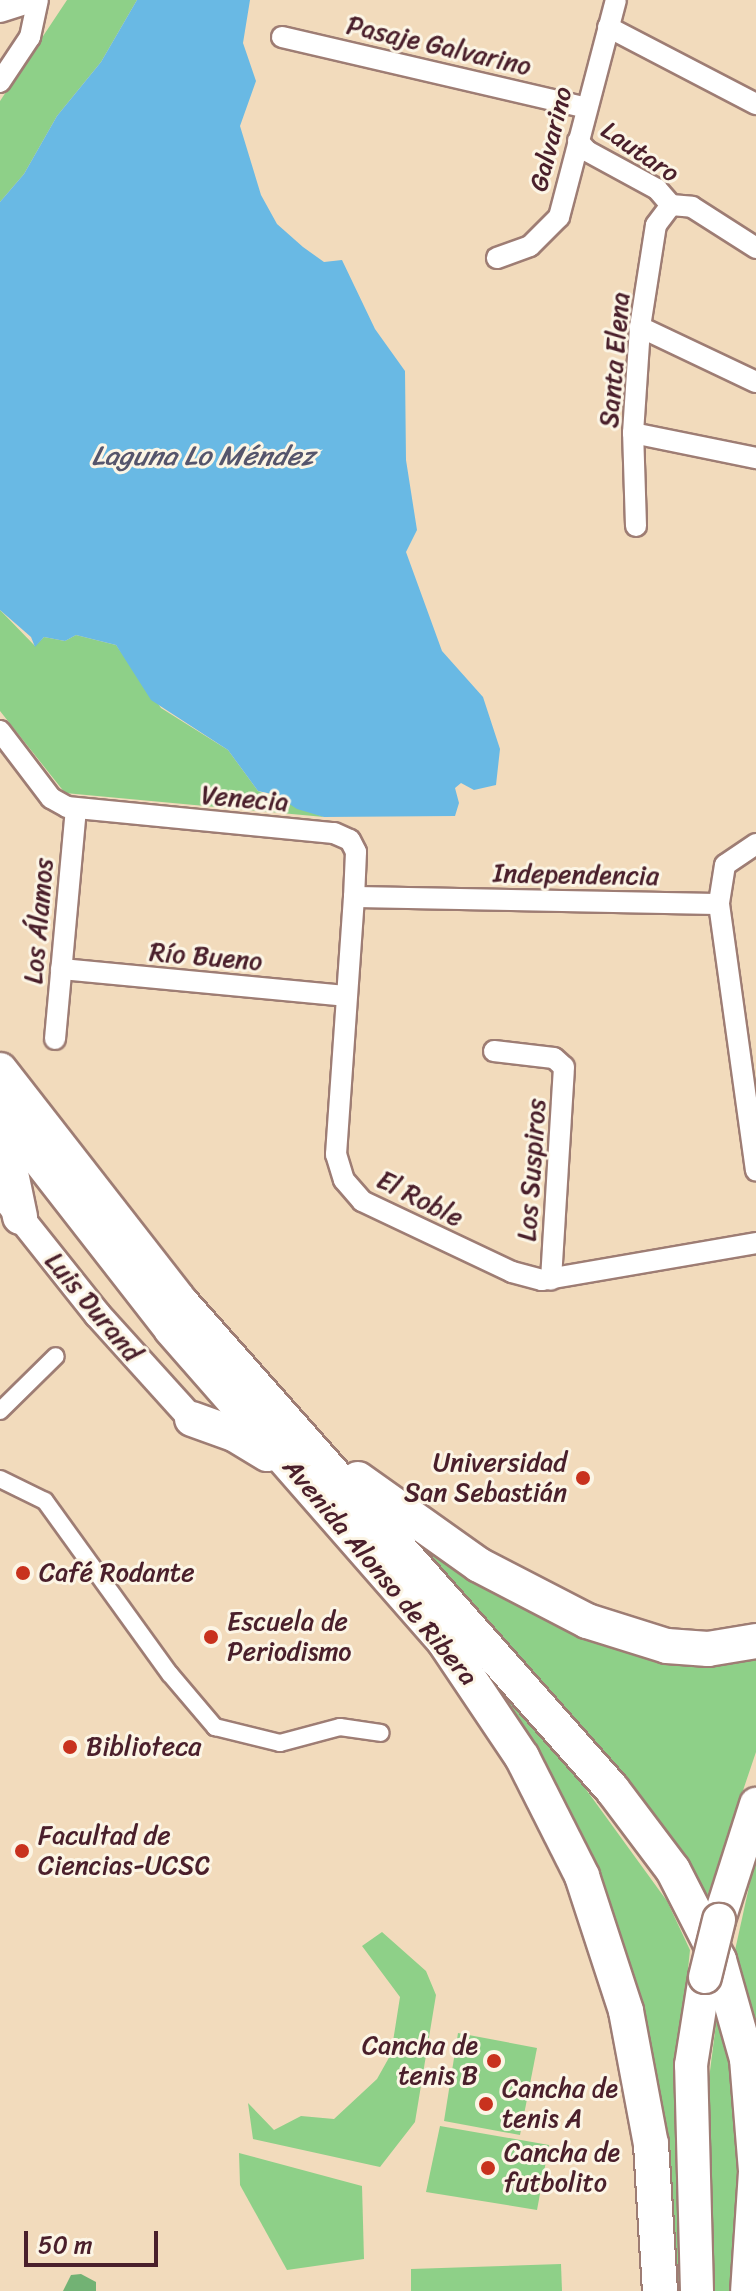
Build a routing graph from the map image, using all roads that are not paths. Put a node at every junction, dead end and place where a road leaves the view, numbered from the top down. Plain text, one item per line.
1 (27, 0) edge
2 (38, 0) edge
3 (616, 0) edge
4 (0, 9) edge
5 (608, 27) junction
6 (282, 37) dead end
7 (0, 82) edge
8 (756, 104) edge
9 (584, 107) junction
10 (578, 141) junction
11 (671, 205) junction
12 (756, 248) edge
13 (497, 258) dead end
14 (640, 327) junction
15 (756, 382) edge
16 (633, 433) junction
17 (756, 458) edge
18 (636, 526) dead end
19 (0, 731) edge
20 (76, 809) junction
21 (756, 844) edge
22 (354, 897) junction
23 (719, 904) junction
24 (61, 969) junction
25 (346, 996) junction
26 (55, 1039) dead end
27 (494, 1051) dead end
28 (0, 1061) edge
29 (4, 1098) edge
30 (756, 1170) edge
31 (10, 1204) edge
32 (756, 1243) edge
33 (551, 1280) junction
34 (56, 1356) dead end
35 (0, 1411) edge
36 (283, 1417) junction
37 (192, 1419) joint
38 (301, 1478) junction
39 (0, 1479) edge
40 (756, 1641) edge
41 (381, 1733) dead end
42 (756, 1804) edge
43 (756, 2170) edge
44 (660, 2291) edge
45 (697, 2291) edge
46 (748, 2291) edge

1 - 4 street
2 - 7 street
3 - 5 street, Galvarino
5 - 8 street
5 - 9 street, Galvarino
6 - 9 street, Pasaje Galvarino
9 - 10 street, Galvarino
10 - 11 street, Lautaro
10 - 13 street, Galvarino
11 - 12 street, Lautaro
11 - 14 street, Santa Elena
14 - 15 street
14 - 16 street, Santa Elena
16 - 17 street
16 - 18 street, Santa Elena
19 - 20 street
20 - 22 street, Venecia
20 - 24 street, Los Álamos
21 - 23 street
22 - 23 street, Independencia
22 - 25 street, El Roble
23 - 30 street
24 - 25 street, Río Bueno
24 - 26 street, Los Álamos
25 - 33 street, El Roble
27 - 33 street, Los Suspiros
28 - 29 highway
29 - 31 highway
29 - 36 highway, Avenida Alonso de Ribera
29 - 38 highway, Avenida Alonso de Ribera
31 - 37 street, Luis Durand
32 - 33 street, El Roble
34 - 35 street
36 - 40 highway
36 - 43 highway, Avenida Alonso de Ribera
37 - 38 highway
38 - 44 highway, Avenida Alonso de Ribera
39 - 41 street
42 - 45 main road, bridge
43 - 46 highway, Avenida Alonso de Ribera

